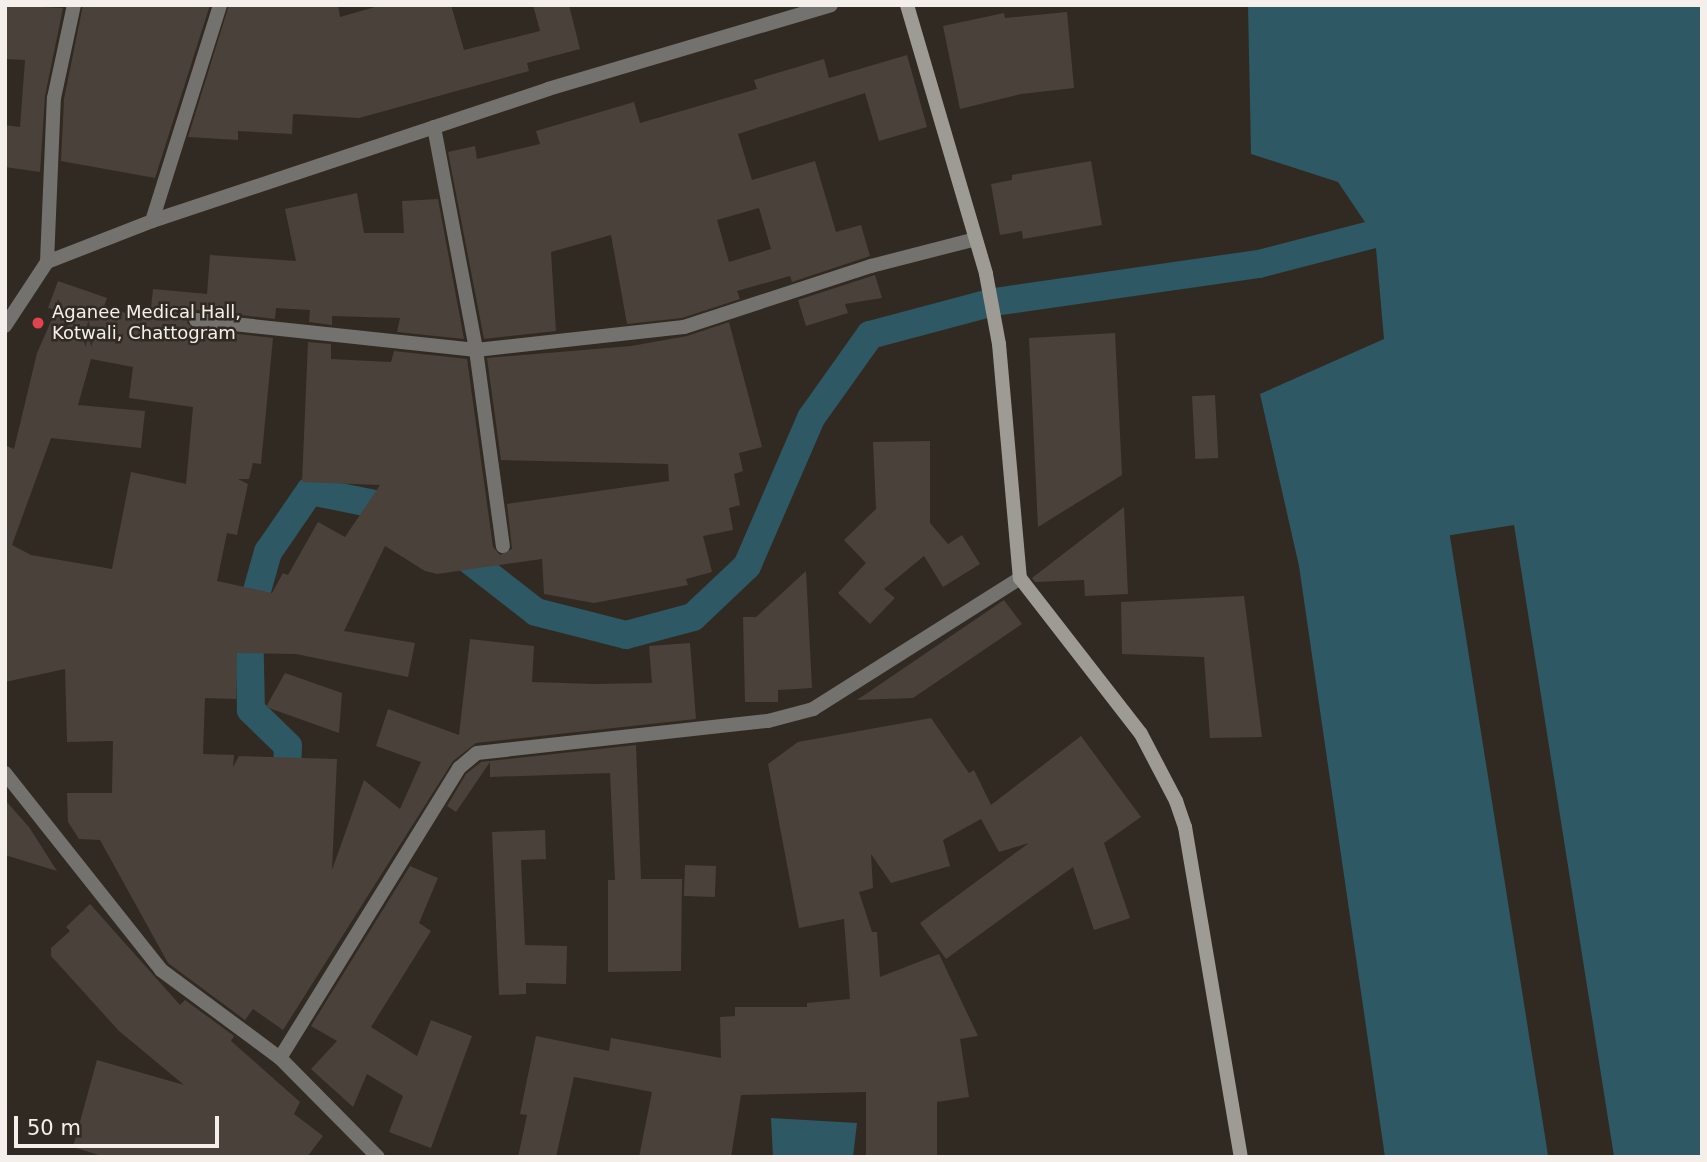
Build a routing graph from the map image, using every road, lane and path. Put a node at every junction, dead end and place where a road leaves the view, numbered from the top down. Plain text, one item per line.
1 (74, 5) edge
2 (219, 5) edge
3 (831, 5) edge
4 (906, 5) edge
5 (434, 127) junction
6 (152, 221) junction
7 (976, 239) junction
8 (47, 262) junction
9 (196, 320) dead end
10 (5, 326) edge
11 (476, 350) junction
12 (503, 546) dead end
13 (1020, 578) junction
14 (5, 773) edge
15 (280, 1058) junction
16 (378, 1157) edge
17 (1241, 1157) edge

1 - 8 street
2 - 6 street
3 - 5 street
4 - 7 main road
5 - 6 street
5 - 11 street
6 - 8 street
7 - 11 street
7 - 13 main road
8 - 10 street
9 - 11 street
11 - 12 street
13 - 15 street
13 - 17 main road
14 - 15 street
15 - 16 street

